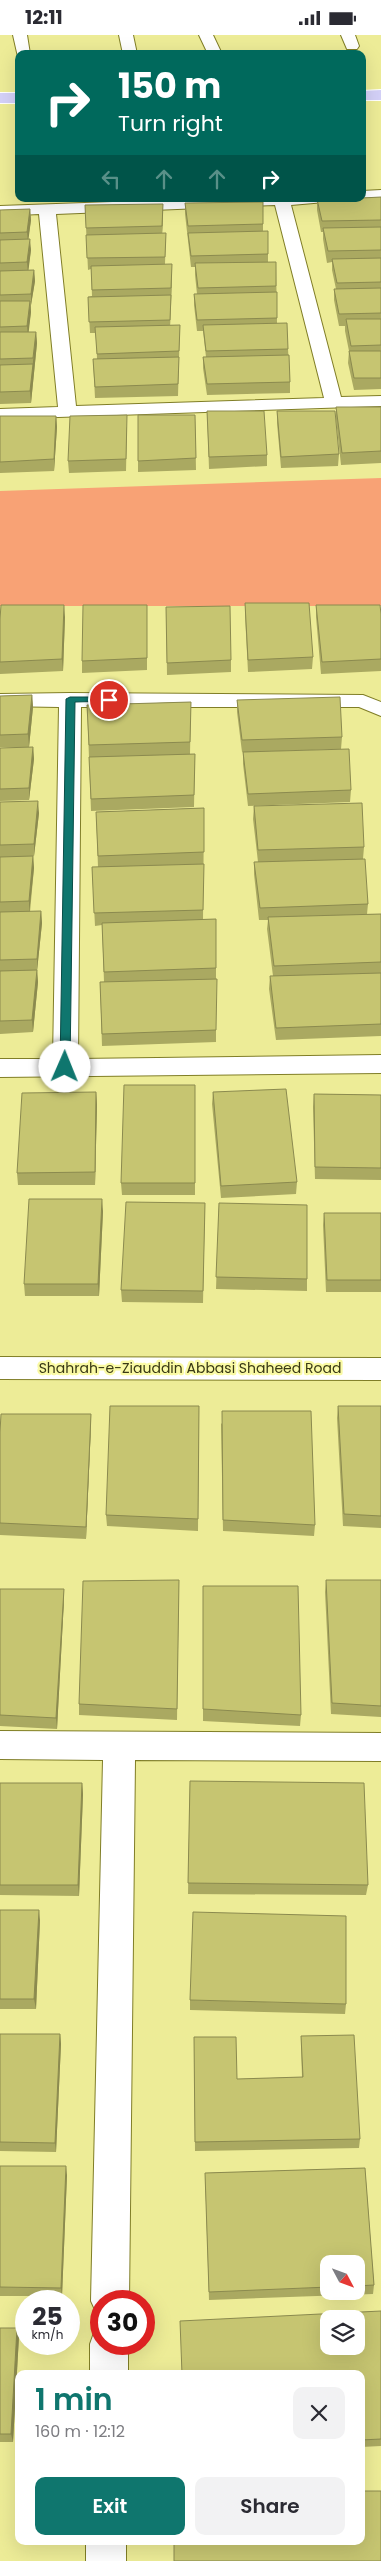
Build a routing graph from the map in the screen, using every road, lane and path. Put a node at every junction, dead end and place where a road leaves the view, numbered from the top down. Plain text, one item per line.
1 (20, 35) edge
2 (126, 35) edge
3 (206, 35) edge
4 (22, 50) edge
5 (129, 50) edge
6 (213, 50) edge
7 (381, 81) edge
8 (366, 82) edge
9 (381, 95) edge
10 (366, 96) edge
11 (0, 98) edge
12 (15, 98) edge
13 (15, 111) edge
14 (0, 112) edge
15 (381, 195) edge
16 (366, 196) edge
17 (230, 202) edge
18 (282, 202) edge
19 (47, 210) junction
20 (0, 211) edge
21 (381, 401) edge
22 (334, 403) junction
23 (68, 412) junction
24 (0, 415) edge
25 (70, 699) junction
26 (0, 700) edge
27 (381, 710) edge
28 (381, 1064) edge
29 (65, 1067) junction
30 (0, 1068) edge
31 (0, 1368) edge
32 (381, 1369) edge
33 (0, 1745) edge
34 (119, 1745) junction
35 (381, 1747) edge
36 (110, 2290) edge
37 (109, 2355) edge
38 (109, 2370) edge
39 (106, 2545) edge
40 (106, 2561) edge

1 - 4 street
2 - 5 street
3 - 6 street
7 - 8 main road
9 - 10 main road
11 - 12 main road
13 - 14 main road
15 - 16 street
17 - 19 street
18 - 22 street
19 - 20 street
19 - 23 street
21 - 22 street
22 - 23 street
23 - 24 street
25 - 26 street
25 - 27 street
25 - 29 street
28 - 29 street
29 - 30 street
31 - 32 street, Shahrah-e-Ziauddin Abbasi Shaheed Road
33 - 34 street
34 - 35 street
34 - 36 street
37 - 38 street
39 - 40 street

